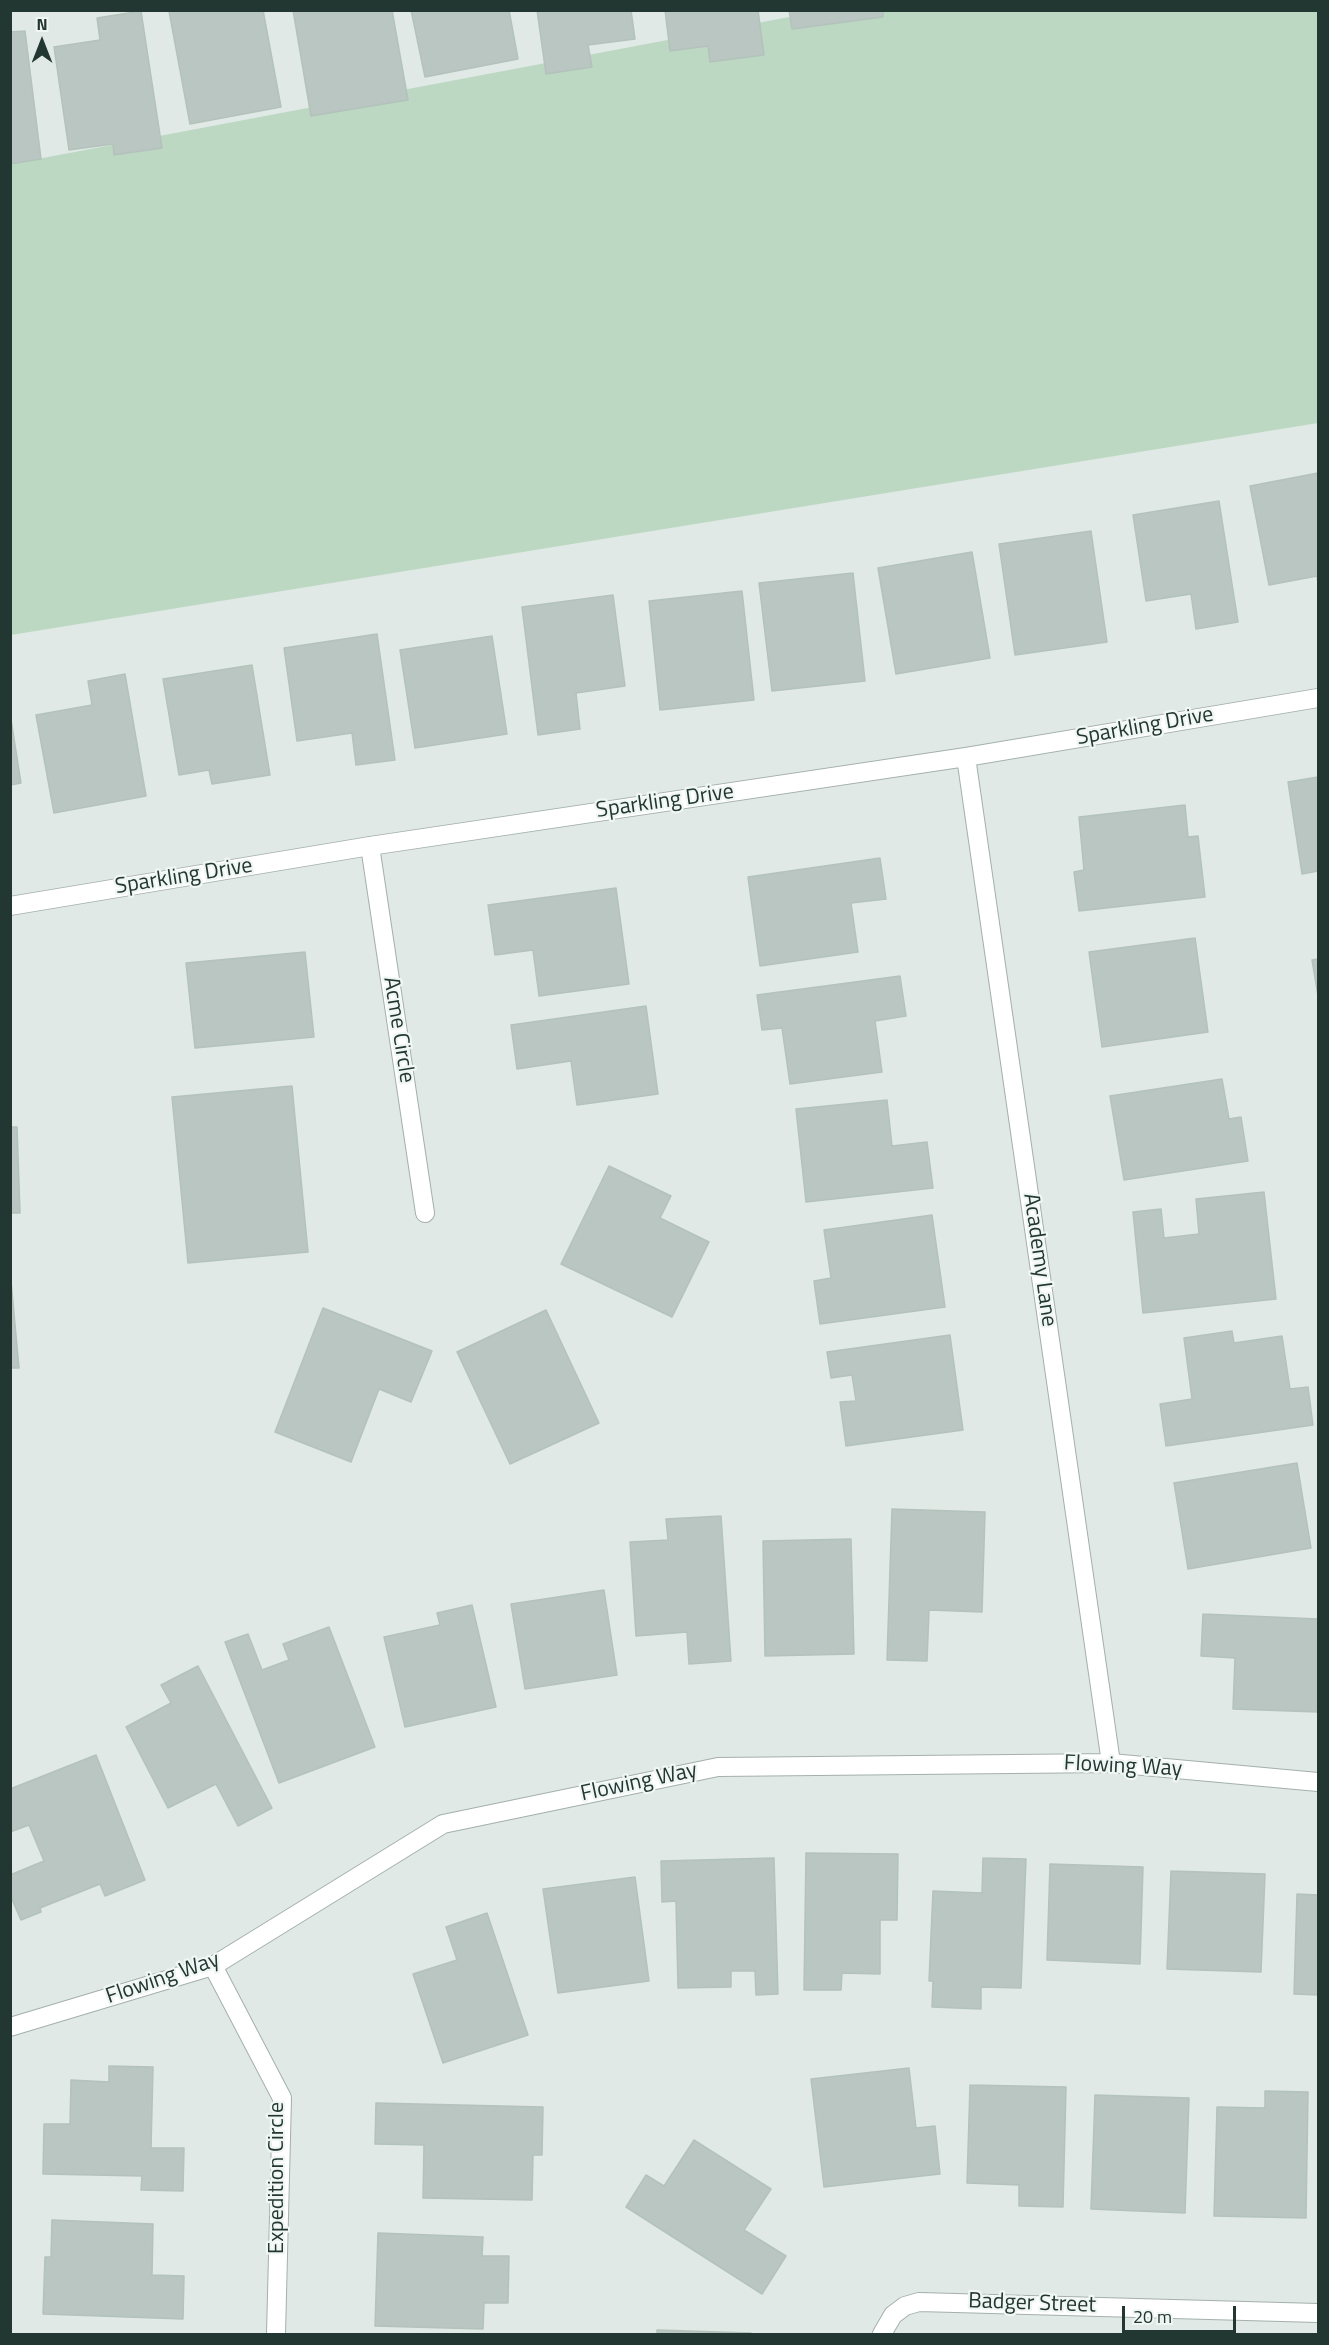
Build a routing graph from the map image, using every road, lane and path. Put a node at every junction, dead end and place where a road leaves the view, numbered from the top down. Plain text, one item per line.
1 (1318, 698) edge
2 (966, 757) junction
3 (370, 846) junction
4 (10, 906) edge
5 (425, 1213) dead end
6 (1111, 1763) junction
7 (1318, 1782) edge
8 (213, 1966) junction
9 (10, 2027) edge
10 (1318, 2313) edge
11 (276, 2334) edge
12 (882, 2334) edge

1 - 2 street, Sparkling Drive
2 - 3 street, Sparkling Drive
2 - 6 street, Academy Lane
3 - 4 street, Sparkling Drive
3 - 5 street, Acme Circle
6 - 7 street, Flowing Way
6 - 8 street, Flowing Way
8 - 9 street, Flowing Way
8 - 11 street, Expedition Circle
10 - 12 street, Badger Street

